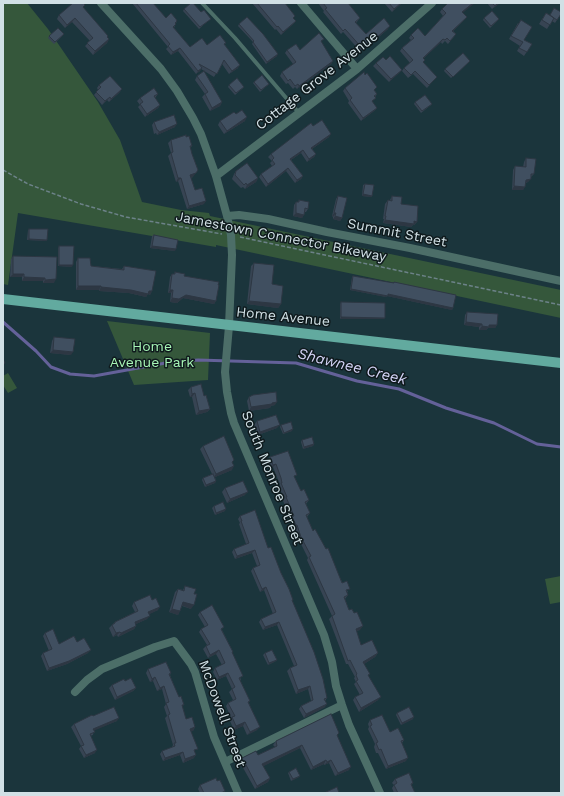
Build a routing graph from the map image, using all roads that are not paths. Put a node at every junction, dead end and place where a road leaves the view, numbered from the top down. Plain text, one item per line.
1 (101, 3) edge
2 (202, 3) edge
3 (301, 3) edge
4 (432, 3) edge
5 (356, 69) junction
6 (299, 113) junction
7 (216, 176) junction
8 (227, 216) junction
9 (561, 281) edge
10 (3, 299) edge
11 (229, 326) junction
12 (561, 363) edge
13 (75, 692) dead end
14 (342, 705) junction
15 (225, 762) junction
16 (238, 793) edge
17 (380, 793) edge

1 - 7 street, South Monroe Street
2 - 6 lane
3 - 5 street
4 - 5 street, Cottage Grove Avenue
5 - 6 street, Cottage Grove Avenue
6 - 7 street, Cottage Grove Avenue
7 - 8 street, South Monroe Street
8 - 9 street, Summit Street
8 - 11 street, South Monroe Street
10 - 11 main road, Home Avenue
11 - 12 main road, Home Avenue
11 - 14 street, South Monroe Street
13 - 15 street, McDowell Street
14 - 15 street
14 - 17 street, South Monroe Street
15 - 16 street, McDowell Street

